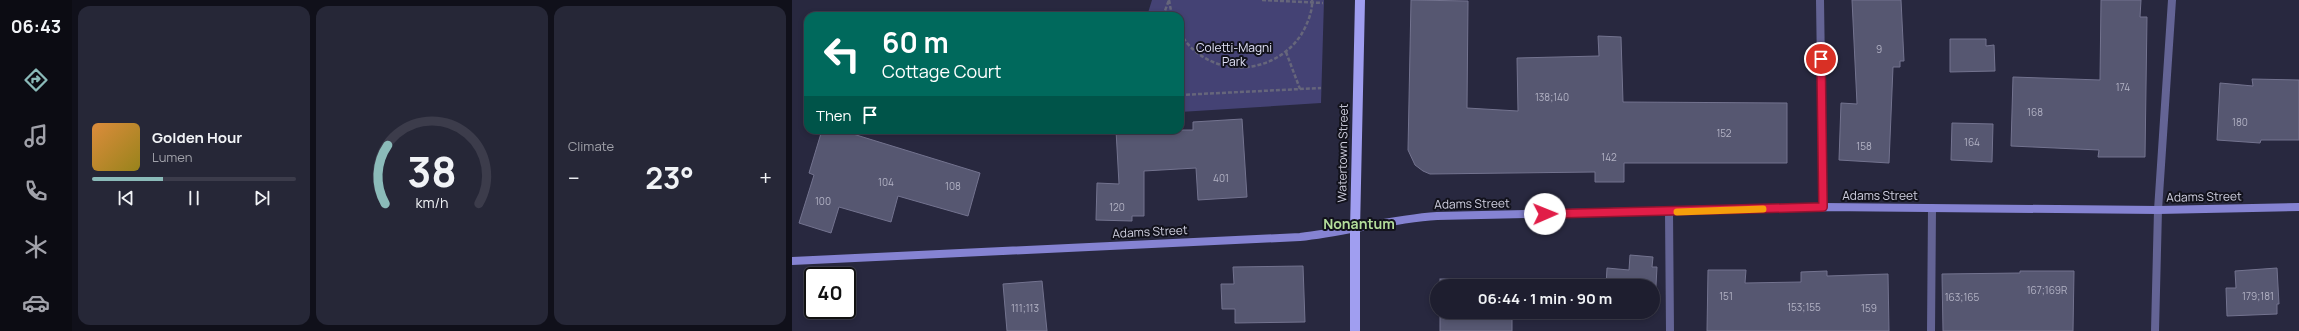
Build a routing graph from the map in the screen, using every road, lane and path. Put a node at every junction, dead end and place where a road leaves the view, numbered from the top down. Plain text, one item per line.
1 (1169, 0) edge
2 (1262, 0) edge
3 (1360, 0) edge
4 (1820, 0) edge
5 (2172, 0) edge
6 (1312, 2) edge
7 (1323, 4) dead end
8 (1164, 12) edge
9 (1171, 12) edge
10 (1184, 40) edge
11 (1286, 52) junction
12 (1321, 88) dead end
13 (1300, 89) junction
14 (1184, 95) edge
15 (1823, 207) junction
16 (2299, 207) edge
17 (1932, 208) junction
18 (2158, 210) junction
19 (1669, 212) junction
20 (1355, 229) junction
21 (792, 261) edge
22 (1356, 331) edge
23 (1670, 331) edge
24 (1931, 331) edge
25 (2155, 331) edge

1 - 8 path
1 - 9 path
2 - 6 path
3 - 20 main road, Watertown Street
4 - 15 street
5 - 18 street
6 - 7 path
6 - 11 path
10 - 11 path
11 - 13 path
12 - 13 path
13 - 14 path
15 - 17 street, Adams Street
15 - 19 street, Adams Street
16 - 18 street, Adams Street
17 - 18 street, Adams Street
17 - 24 street
18 - 25 street
19 - 20 street, Adams Street
19 - 23 street
20 - 21 street, Adams Street
20 - 22 main road, Watertown Street

